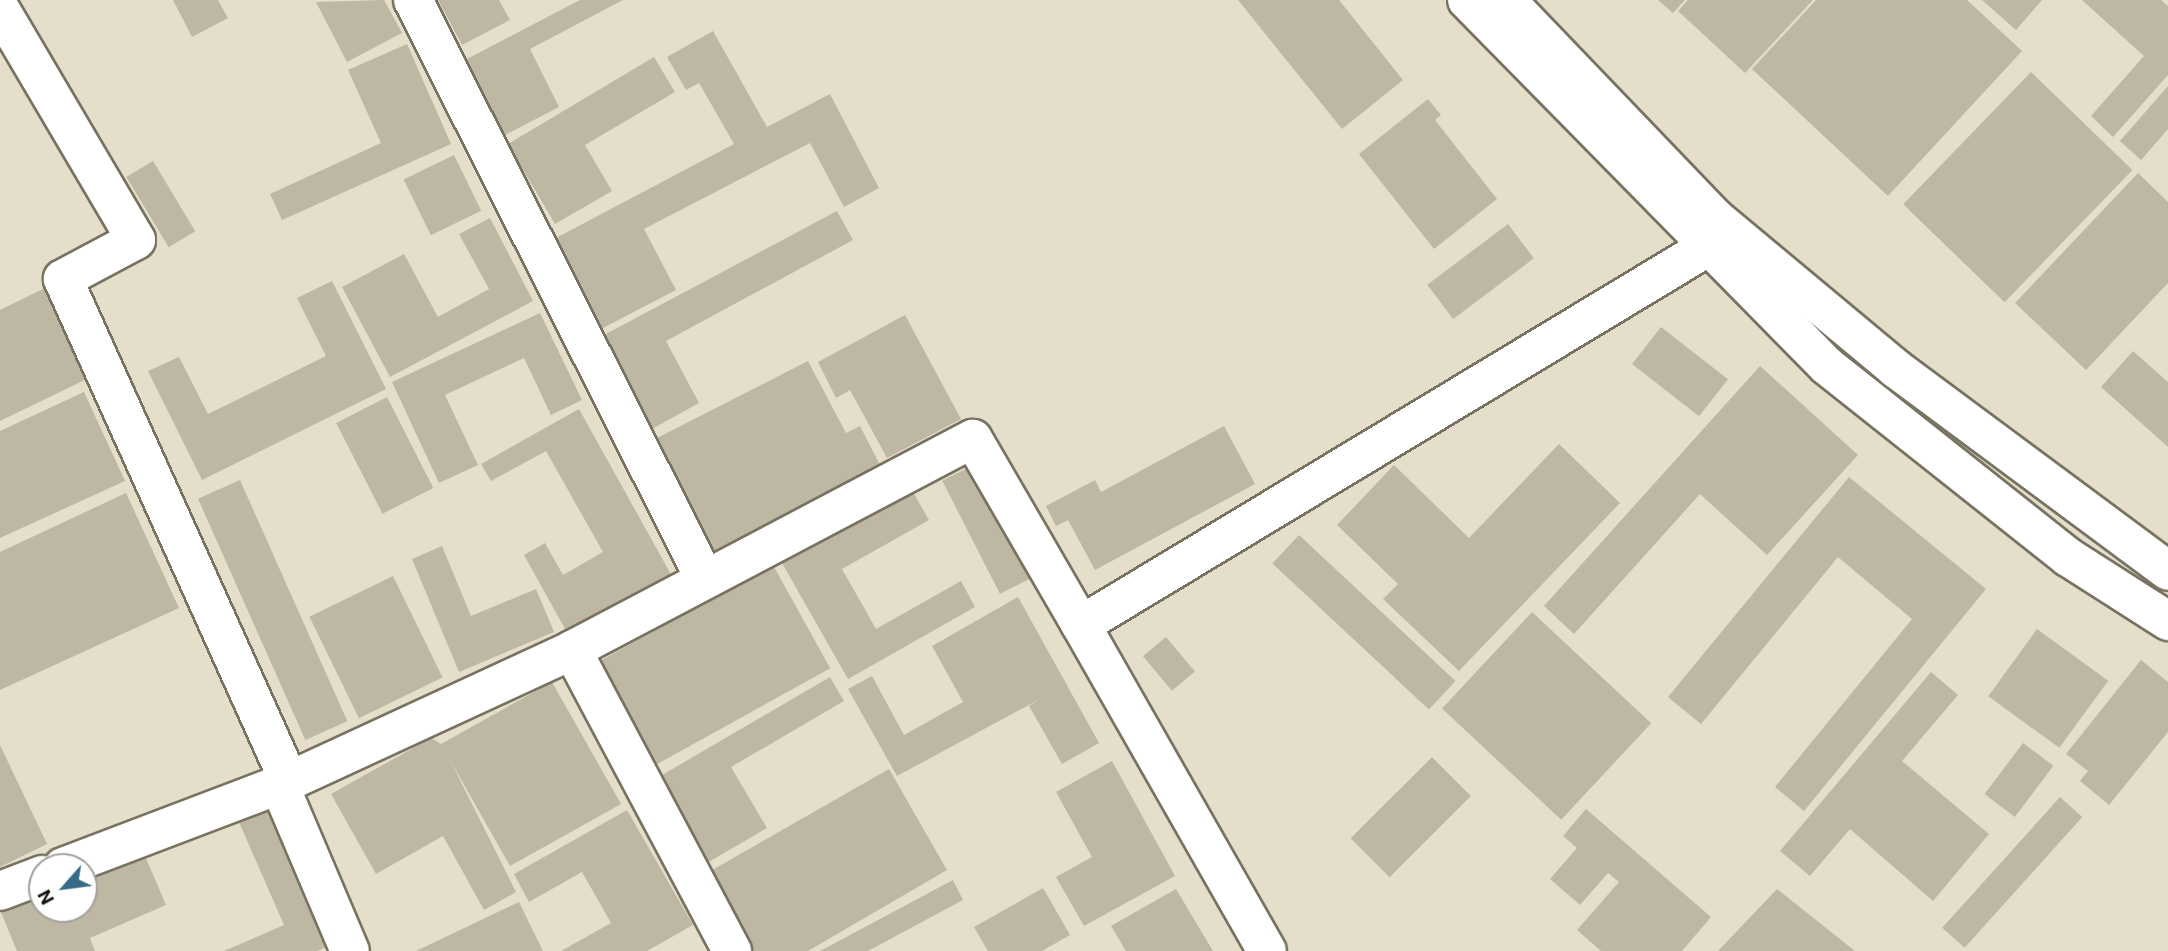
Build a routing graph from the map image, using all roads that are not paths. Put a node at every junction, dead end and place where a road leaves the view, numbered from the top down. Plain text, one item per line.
1 (413, 0) edge
2 (1467, 0) edge
3 (1506, 0) edge
4 (0, 9) edge
5 (1706, 248) junction
6 (2168, 571) edge
7 (705, 579) junction
8 (2168, 621) edge
9 (1081, 625) junction
10 (572, 650) junction
11 (284, 782) junction
12 (98, 854) edge
13 (28, 880) edge
14 (0, 891) edge
15 (350, 951) edge
16 (732, 951) edge
17 (1267, 951) edge

1 - 7 street
2 - 5 street
3 - 6 street
4 - 11 street
5 - 8 street
5 - 9 street
7 - 9 street
7 - 10 street
9 - 17 street
10 - 11 street
10 - 16 street
11 - 12 street
11 - 15 street
13 - 14 street

